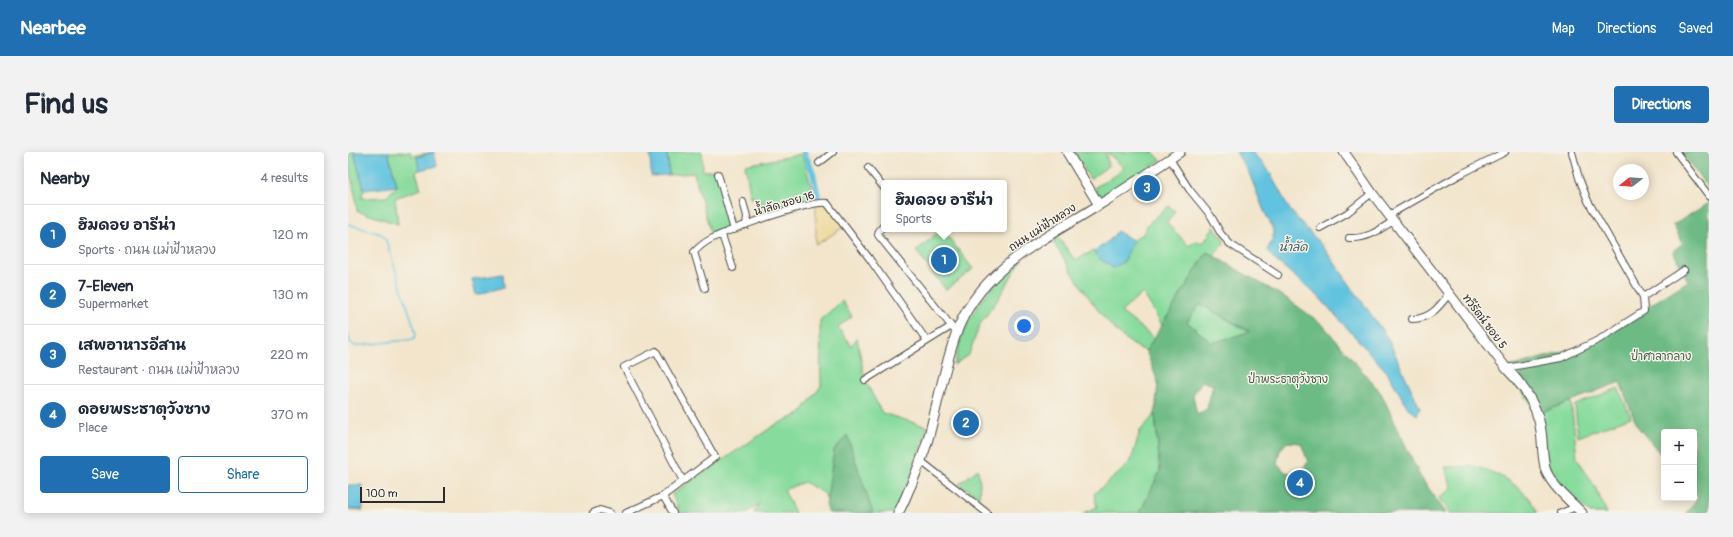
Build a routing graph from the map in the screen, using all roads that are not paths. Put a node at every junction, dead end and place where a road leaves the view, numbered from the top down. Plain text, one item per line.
1 (833, 152) edge
2 (1068, 152) edge
3 (1180, 152) edge
4 (1344, 152) edge
5 (1505, 152) edge
6 (1572, 152) edge
7 (1676, 152) edge
8 (1170, 159) junction
9 (819, 163) dead end
10 (868, 168) dead end
11 (718, 174) dead end
12 (881, 184) edge
13 (1372, 193) junction
14 (1709, 196) edge
15 (743, 202) dead end
16 (1099, 205) junction
17 (1391, 218) junction
18 (746, 225) junction
19 (1320, 228) dead end
20 (881, 229) edge
21 (734, 230) junction
22 (722, 235) junction
23 (1349, 238) dead end
24 (733, 268) dead end
25 (1684, 270) dead end
26 (1278, 275) dead end
27 (705, 288) dead end
28 (1449, 294) junction
29 (1643, 297) junction
30 (1412, 319) dead end
31 (953, 330) junction
32 (927, 341) junction
33 (1506, 368) junction
34 (865, 380) dead end
35 (921, 461) junction
36 (684, 481) junction
37 (663, 496) junction
38 (1579, 510) edge
39 (593, 513) edge
40 (610, 513) edge
41 (626, 513) edge
42 (673, 513) edge
43 (898, 513) edge
44 (987, 513) edge
45 (1561, 513) edge

1 - 9 street
2 - 16 street
3 - 8 street, ถนน แม่ฟ้าหลวง
4 - 13 street, ทวีรัตน์ ซอย 5
5 - 17 street
6 - 29 street
7 - 14 street
8 - 16 street, ถนน แม่ฟ้าหลวง
8 - 26 street
10 - 12 street
11 - 21 street
13 - 17 street, ทวีรัตน์ ซอย 5
13 - 19 street
15 - 18 street
16 - 31 street, ถนน แม่ฟ้าหลวง
17 - 23 street
17 - 28 street, ทวีรัตน์ ซอย 5
18 - 21 street, น้ำลัด ซอย 16
18 - 32 street, น้ำลัด ซอย 16
20 - 31 street
21 - 22 street, น้ำลัด ซอย 16
22 - 24 street
22 - 27 street, น้ำลัด ซอย 16
25 - 29 street
28 - 30 street
28 - 33 street, ทวีรัตน์ ซอย 5
29 - 33 street
31 - 32 street
31 - 35 street, ถนน แม่ฟ้าหลวง
32 - 34 street
33 - 38 street, ทวีรัตน์ ซอย 5
35 - 43 street, ถนน แม่ฟ้าหลวง
35 - 44 street
36 - 36 street
36 - 37 street
37 - 41 street
37 - 42 street
38 - 45 street
39 - 40 street

